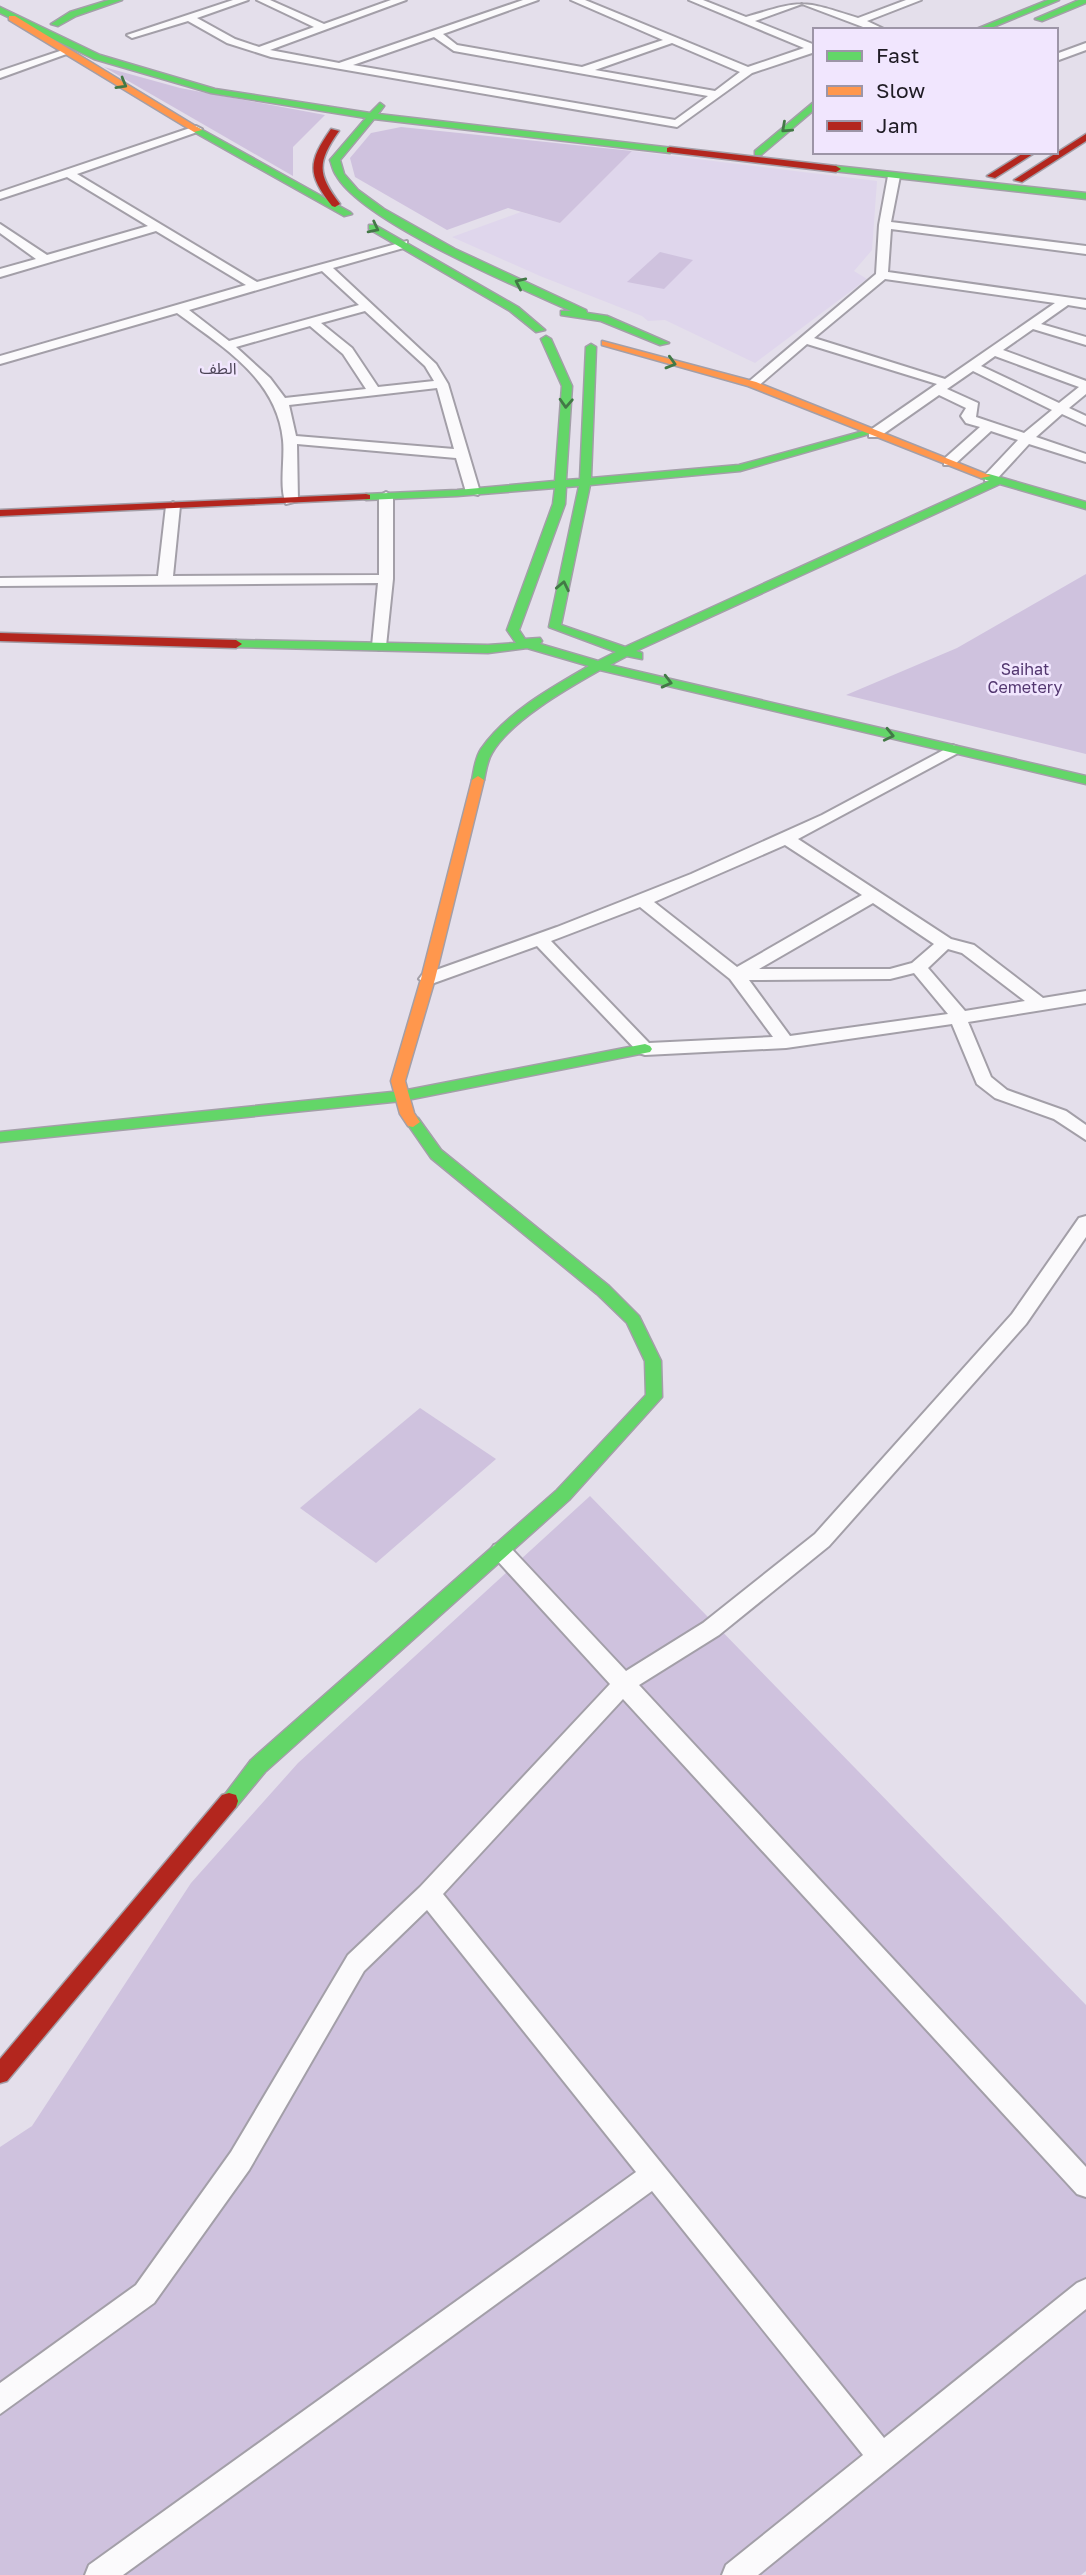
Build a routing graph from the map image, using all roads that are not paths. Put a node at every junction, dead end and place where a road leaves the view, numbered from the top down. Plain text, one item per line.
1 (10, 0) edge
2 (86, 0) edge
3 (118, 0) edge
4 (243, 0) edge
5 (262, 0) edge
6 (373, 0) edge
7 (401, 0) edge
8 (533, 0) edge
9 (576, 0) edge
10 (695, 0) edge
11 (802, 0) edge
12 (916, 0) edge
13 (1052, 0) edge
14 (1086, 0) edge
15 (385, 5) junction
16 (0, 10) edge
17 (44, 15) junction
18 (190, 18) junction
19 (861, 20) junction
20 (745, 21) junction
21 (324, 28) junction
22 (877, 28) edge
23 (983, 28) edge
24 (1015, 28) edge
25 (436, 33) junction
26 (132, 35) dead end
27 (672, 40) junction
28 (1085, 47) edge
29 (813, 49) edge
30 (813, 49) edge
31 (260, 50) junction
32 (67, 52) junction
33 (1058, 57) edge
34 (339, 66) junction
35 (582, 71) junction
36 (748, 71) junction
37 (0, 75) edge
38 (716, 94) junction
39 (813, 106) edge
40 (346, 112) junction
41 (370, 116) junction
42 (1086, 119) edge
43 (813, 125) edge
44 (196, 129) junction
45 (1058, 136) edge
46 (1086, 137) edge
47 (1079, 147) edge
48 (758, 153) junction
49 (1029, 154) edge
50 (779, 155) junction
51 (68, 173) junction
52 (894, 176) junction
53 (992, 176) junction
54 (1019, 180) junction
55 (1086, 187) edge
56 (0, 196) edge
57 (1086, 196) edge
58 (347, 214) junction
59 (885, 225) junction
60 (158, 227) junction
61 (0, 229) edge
62 (403, 244) junction
63 (1086, 250) edge
64 (46, 260) junction
65 (324, 266) junction
66 (0, 273) edge
67 (882, 275) junction
68 (256, 286) junction
69 (1066, 301) junction
70 (1086, 304) edge
71 (368, 306) junction
72 (179, 308) junction
73 (582, 312) junction
74 (314, 323) junction
75 (616, 324) junction
76 (1032, 325) junction
77 (543, 335) junction
78 (804, 339) junction
79 (1086, 341) edge
80 (229, 345) junction
81 (599, 345) junction
82 (993, 351) junction
83 (0, 360) edge
84 (972, 366) junction
85 (442, 384) junction
86 (752, 384) junction
87 (941, 386) junction
88 (1086, 386) edge
89 (375, 391) junction
90 (281, 402) junction
91 (1059, 408) junction
92 (1086, 421) edge
93 (990, 425) junction
94 (872, 433) junction
95 (1027, 438) junction
96 (289, 439) junction
97 (462, 454) junction
98 (1086, 458) edge
99 (949, 462) junction
100 (994, 479) junction
101 (585, 482) junction
102 (562, 484) junction
103 (473, 492) junction
104 (386, 496) junction
105 (291, 501) junction
106 (173, 506) junction
107 (1086, 506) edge
108 (0, 513) edge
109 (386, 579) junction
110 (165, 581) junction
111 (0, 582) edge
112 (555, 626) junction
113 (0, 637) edge
114 (532, 645) junction
115 (379, 646) junction
116 (626, 652) junction
117 (558, 653) junction
118 (659, 662) dead end
119 (601, 666) junction
120 (679, 667) dead end
121 (715, 676) dead end
122 (755, 685) dead end
123 (557, 694) junction
124 (953, 750) junction
125 (1086, 764) edge
126 (1086, 780) edge
127 (789, 840) junction
128 (871, 897) junction
129 (641, 900) junction
130 (541, 940) junction
131 (945, 943) junction
132 (918, 967) junction
133 (736, 975) junction
134 (428, 979) junction
135 (1086, 997) edge
136 (1039, 1004) junction
137 (960, 1018) junction
138 (786, 1041) junction
139 (645, 1049) junction
140 (402, 1096) junction
141 (1086, 1134) edge
142 (0, 1137) edge
143 (1086, 1223) edge
144 (501, 1551) junction
145 (624, 1684) junction
146 (428, 1894) junction
147 (0, 2074) edge
148 (655, 2174) junction
149 (1086, 2185) edge
150 (1086, 2292) edge
151 (0, 2400) edge
152 (881, 2456) junction
153 (99, 2575) edge
154 (736, 2575) edge

1 - 17 main road
2 - 17 main road
3 - 17 main road
4 - 18 street
5 - 21 street
6 - 15 street
7 - 15 street
8 - 25 street
9 - 27 street
10 - 20 street
11 - 19 street
11 - 20 street
12 - 19 street
13 - 23 main road
14 - 24 main road
15 - 21 street
16 - 32 main road
16 - 40 main road
17 - 40 main road
18 - 26 street
18 - 31 street
19 - 22 street
20 - 29 street
21 - 31 street
25 - 34 street
25 - 35 street
27 - 35 street
27 - 36 street
28 - 33 street
30 - 36 street
31 - 34 street
32 - 37 street
32 -> 44 main road
34 - 38 street
35 - 38 street
36 - 38 street
39 -> 48 main road
40 - 41 main road
40 - 58 main road
41 - 48 main road
41 - 52 main road
73 -> 41 main road
42 - 45 main road
43 - 50 main road
44 - 51 street
44 - 58 main road
46 - 47 main road
47 - 54 main road
48 - 50 main road
49 - 53 main road
50 - 53 main road
51 - 56 street
51 - 60 street
52 - 57 main road
52 - 59 street
53 - 54 main road
54 - 55 main road
58 -> 62 main road
59 - 63 street
59 - 67 street
60 - 64 street
60 - 68 street
61 - 64 street
62 - 65 street
62 - 77 main road
64 - 66 street
65 - 68 street
65 - 71 street
67 - 69 street
67 - 78 street
68 - 72 street
69 - 70 street
69 - 76 street
71 - 74 street
71 - 85 street
72 - 80 street
72 - 83 street
73 - 75 main road
73 - 77 main road
74 - 80 street
74 - 89 street
75 - 81 main road
75 - 86 main road
76 - 79 street
76 - 82 street
77 - 81 main road
77 -> 102 main road
78 - 86 street
78 - 87 street
80 - 90 street
81 -> 86 main road
81 - 101 main road
82 - 84 street
82 - 88 street
84 - 87 street
84 - 91 street
85 - 89 street
85 - 97 street
86 - 94 main road
87 - 93 street
87 - 94 street
88 - 91 street
89 - 90 street
90 - 96 street
91 - 92 street
91 - 95 street
93 - 95 street
93 - 99 street
94 - 99 main road
94 - 101 main road
95 - 98 street
95 - 100 street
96 - 97 street
96 - 105 street
97 - 103 street
99 - 100 main road
100 - 107 main road
100 - 116 main road
101 - 102 main road
112 -> 101 main road
102 - 103 main road
102 - 114 main road
103 - 104 main road
104 - 105 main road
104 - 109 street
105 - 106 main road
106 - 108 main road
106 - 110 street
109 - 110 street
109 - 115 street
110 - 111 street
112 - 114 main road
112 - 116 main road
113 - 115 main road
114 - 115 main road
114 - 117 main road
116 - 118 main road
116 - 119 main road
117 - 119 main road
117 - 123 main road
119 - 123 main road
119 -> 124 main road
120 - 121 main road
122 - 125 main road
123 - 134 main road
124 - 126 main road
124 - 127 street
127 - 128 street
127 - 129 street
128 - 131 street
128 - 133 street
129 - 130 street
129 - 133 street
130 - 134 street
130 - 139 street
131 - 132 street
131 - 136 street
132 - 133 street
132 - 137 street
133 - 138 street
134 - 140 main road
135 - 136 street
136 - 137 street
137 - 138 street
137 - 141 street
138 - 139 street
139 - 140 main road
140 - 142 main road
140 - 144 main road
143 - 145 street
144 - 145 street
144 - 147 main road
145 - 146 street
145 - 149 street
146 - 148 street
146 - 151 street
148 - 152 street
148 - 153 street
150 - 152 street
152 - 154 street

